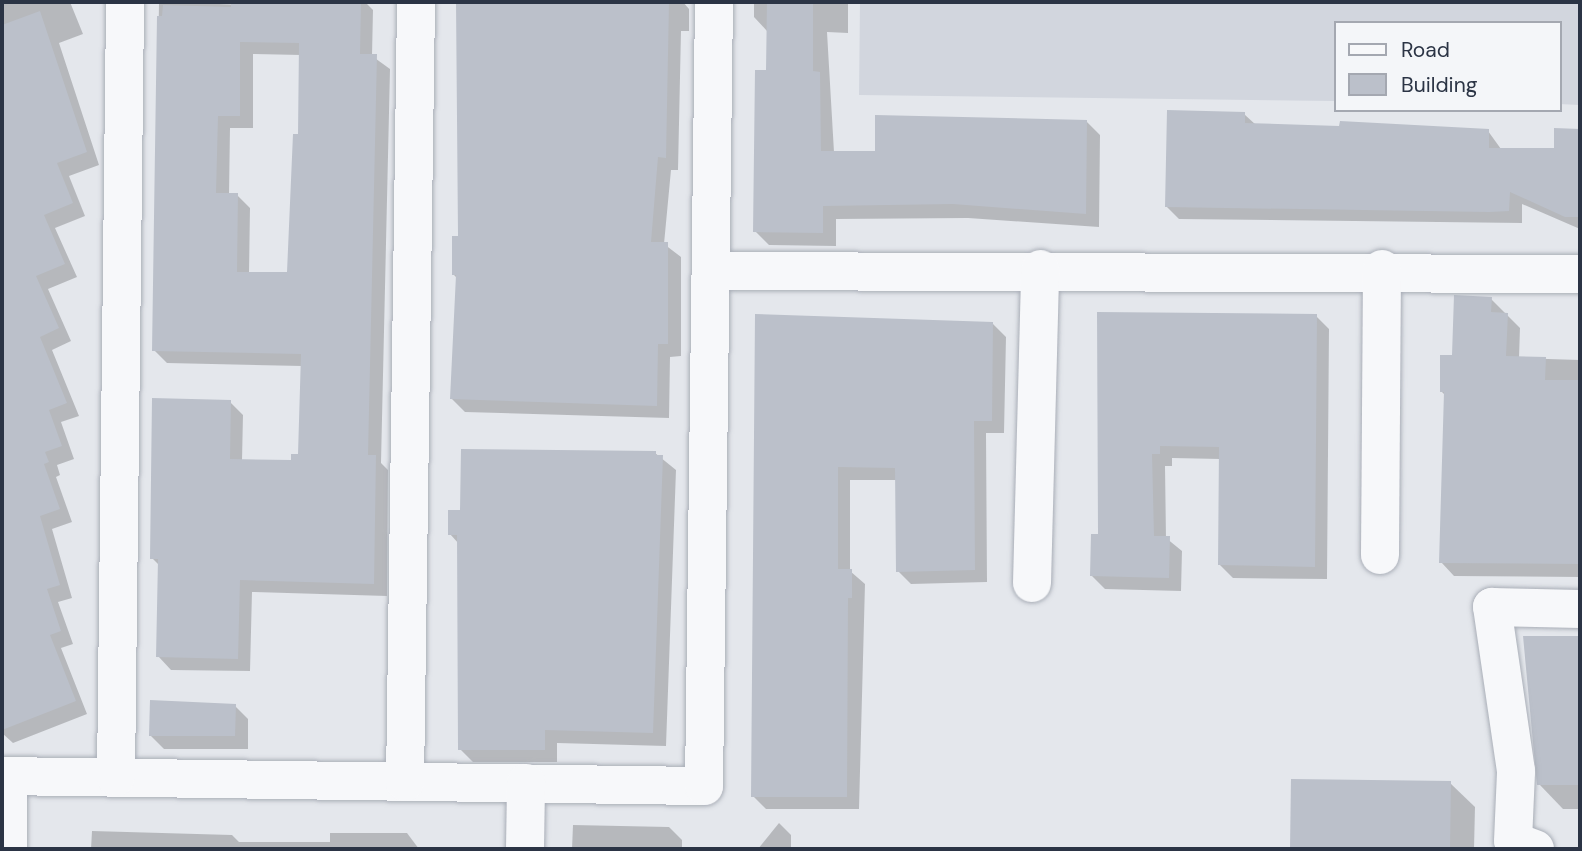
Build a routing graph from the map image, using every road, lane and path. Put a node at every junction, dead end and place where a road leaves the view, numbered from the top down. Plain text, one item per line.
1 (125, 2) edge
2 (416, 2) edge
3 (714, 2) edge
4 (1040, 270) junction
5 (1382, 270) junction
6 (710, 271) junction
7 (1580, 274) edge
8 (1380, 555) dead end
9 (1032, 583) dead end
10 (1580, 609) edge
11 (5, 776) edge
12 (116, 777) junction
13 (405, 782) junction
14 (526, 783) junction
15 (8, 849) edge
16 (525, 849) edge
17 (1535, 849) edge

1 - 12 lane
2 - 13 lane
3 - 6 lane
4 - 5 lane
4 - 6 lane
4 - 9 lane
5 - 7 lane
5 - 8 lane
6 - 14 lane
10 - 17 lane
11 - 12 lane
11 - 15 lane
12 - 13 lane
13 - 14 lane
14 - 16 lane

